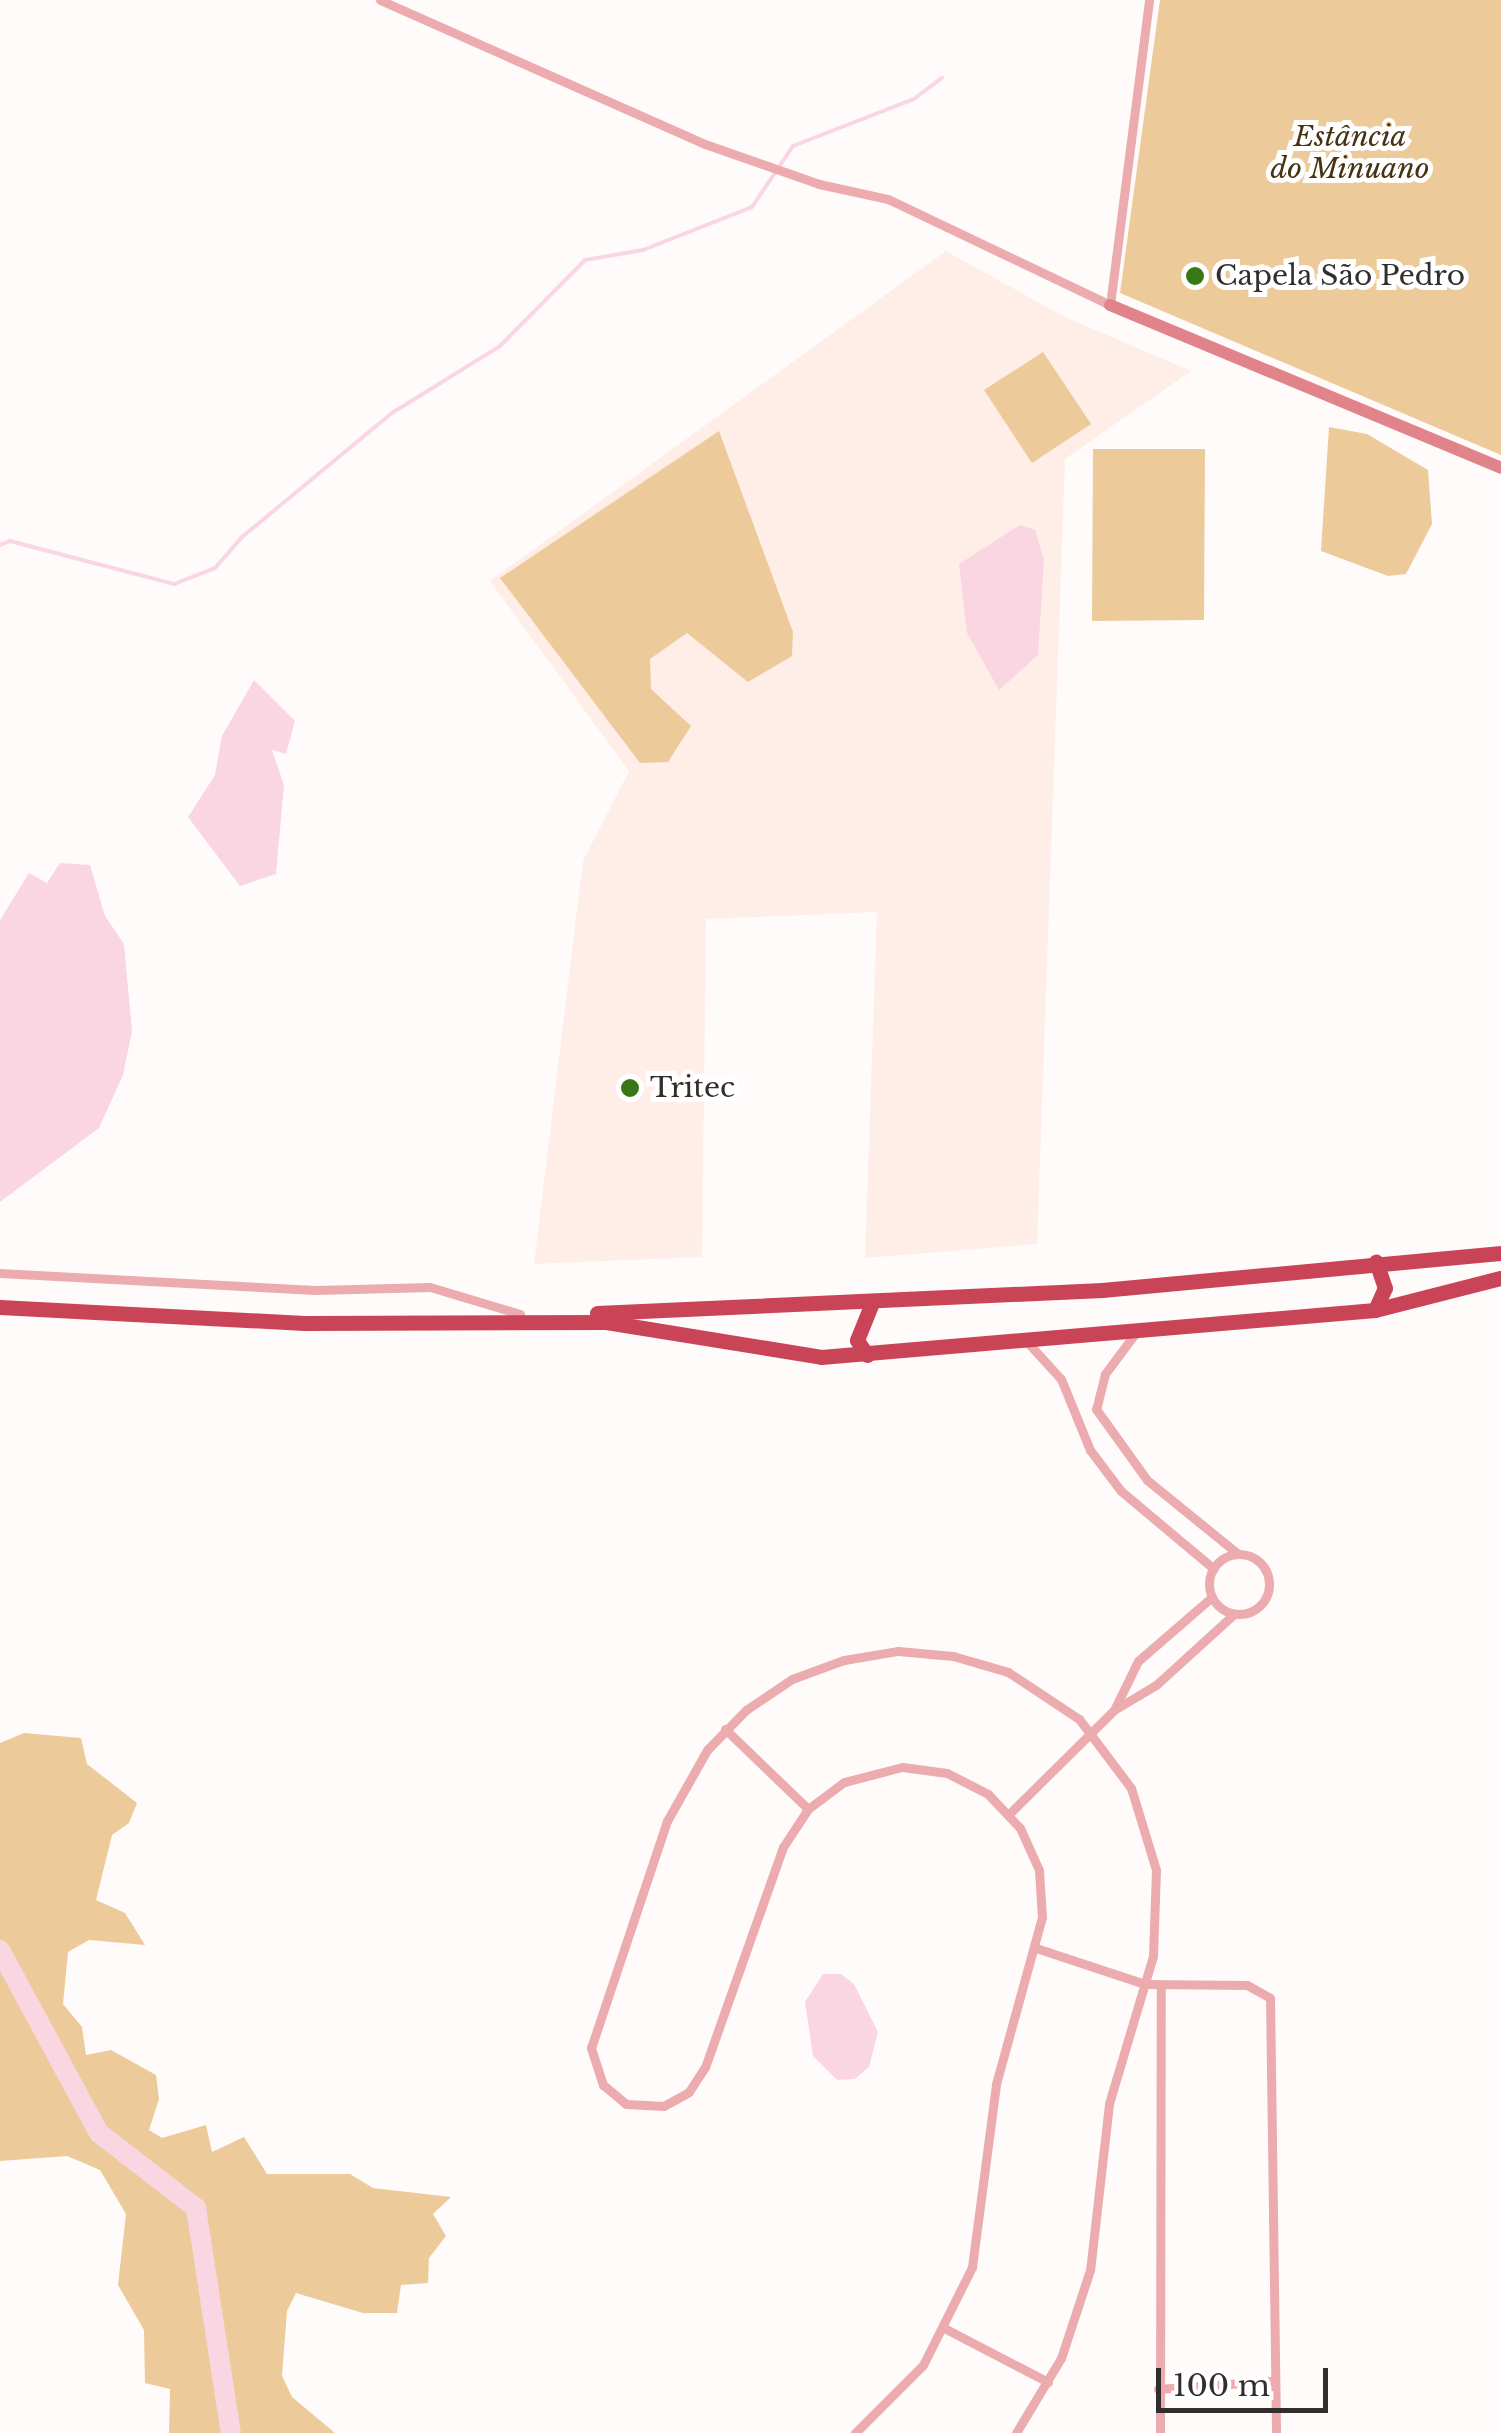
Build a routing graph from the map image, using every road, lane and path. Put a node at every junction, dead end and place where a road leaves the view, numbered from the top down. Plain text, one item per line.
1 (380, 0) edge
2 (1149, 0) edge
3 (1110, 305) junction
4 (1501, 468) edge
5 (1501, 1253) edge
6 (1376, 1262) junction
7 (0, 1273) edge
8 (1501, 1278) edge
9 (0, 1304) edge
10 (871, 1306) junction
11 (1375, 1310) junction
12 (520, 1314) junction
13 (1138, 1331) junction
14 (1029, 1344) junction
15 (868, 1355) junction
16 (1238, 1554) junction
17 (1214, 1569) junction
18 (1212, 1597) junction
19 (1234, 1614) junction
20 (1114, 1710) junction
21 (725, 1729) junction
22 (1091, 1732) junction
23 (808, 1809) junction
24 (1010, 1812) junction
25 (1036, 1948) junction
26 (1145, 1984) junction
27 (1161, 1985) junction
28 (946, 2330) junction
29 (1048, 2382) junction
30 (1272, 2382) junction
31 (1158, 2389) junction
32 (854, 2433) edge
33 (1016, 2433) edge
34 (1160, 2433) edge
35 (1276, 2433) edge

1 - 3 street
2 - 3 street
3 - 4 street
5 - 6 highway
6 - 10 highway
6 - 11 highway
7 - 12 street
8 - 11 highway
9 - 12 highway
9 - 15 highway
10 - 12 highway
10 - 15 highway
11 - 13 highway
13 - 14 highway
13 - 16 street
14 - 15 highway
14 - 17 street
16 - 17 street
16 - 19 street
17 - 18 street
18 - 19 street
18 - 20 street
19 - 20 street
20 - 22 street
21 - 22 street
21 - 23 street
21 - 23 street
22 - 24 street
22 - 26 street
23 - 24 street
24 - 25 street
25 - 26 street
25 - 28 street
26 - 27 street
26 - 29 street
27 - 30 street
27 - 31 street
28 - 29 street
28 - 32 street
29 - 33 street
30 - 31 street
30 - 35 street
31 - 34 street

